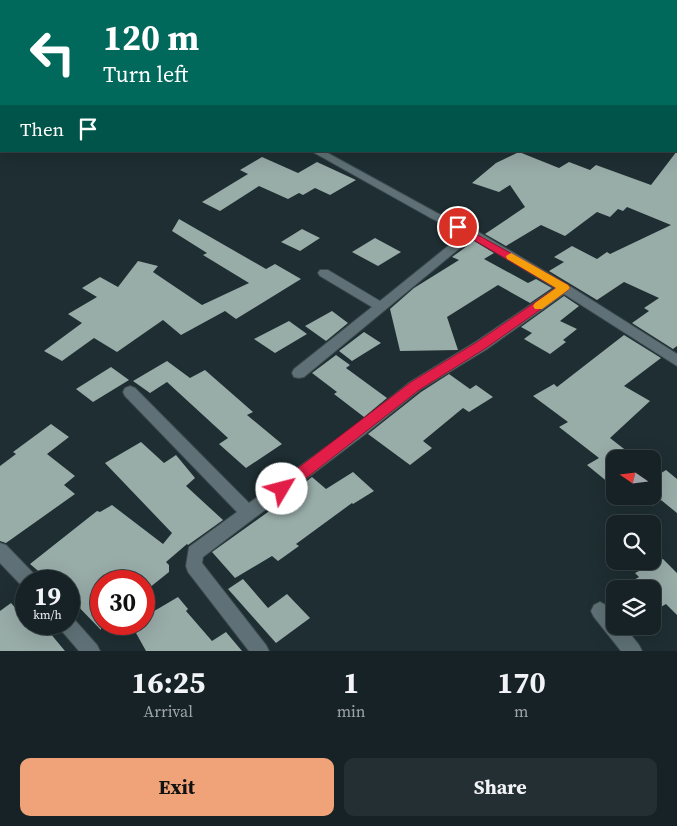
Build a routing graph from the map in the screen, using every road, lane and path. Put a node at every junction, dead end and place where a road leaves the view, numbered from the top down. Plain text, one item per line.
1 (318, 152) edge
2 (471, 233) junction
3 (324, 273) dead end
4 (564, 288) junction
5 (381, 307) junction
6 (677, 362) edge
7 (299, 373) dead end
8 (130, 392) dead end
9 (249, 514) junction
10 (0, 551) edge
11 (18, 570) edge
12 (600, 611) dead end
13 (77, 635) edge
14 (91, 651) edge
15 (260, 651) edge
16 (633, 651) edge

1 - 2 street
2 - 4 street
2 - 5 street
3 - 5 street
4 - 6 street
4 - 9 street
5 - 7 street
8 - 9 street
9 - 15 street
10 - 11 street
12 - 16 street
13 - 14 street

